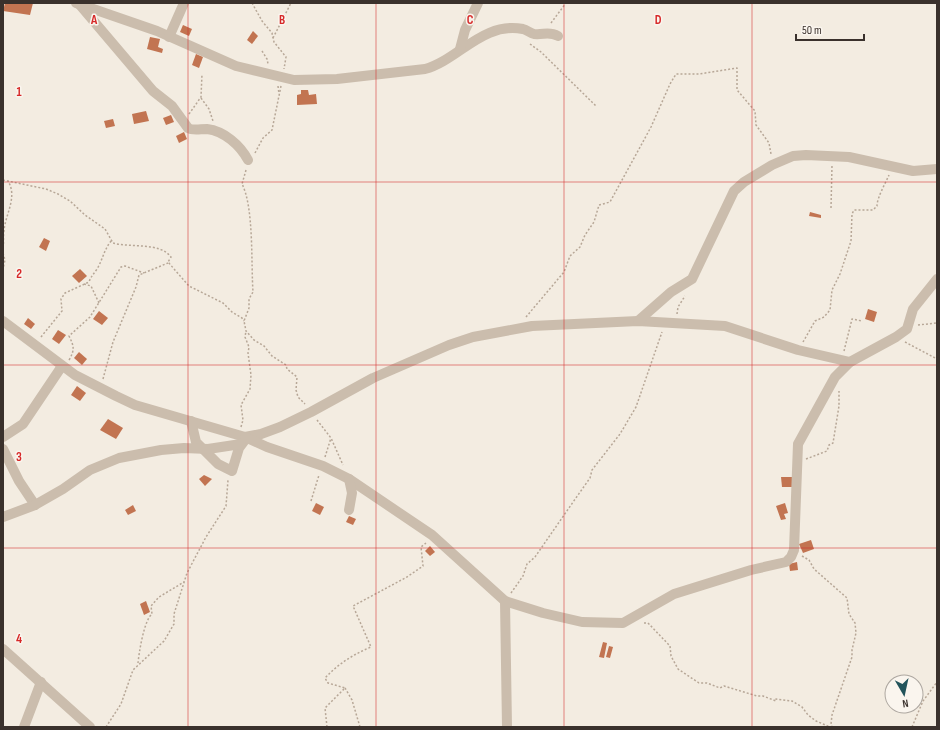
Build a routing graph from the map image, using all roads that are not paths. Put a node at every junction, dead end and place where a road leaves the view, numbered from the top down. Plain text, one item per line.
1 (184, 3) edge
2 (478, 3) edge
3 (78, 4) edge
4 (558, 36) dead end
5 (169, 37) junction
6 (460, 49) junction
7 (248, 160) road end
8 (937, 169) edge
9 (937, 279) edge
10 (3, 321) edge
11 (638, 321) junction
12 (844, 365) junction
13 (64, 367) junction
14 (191, 421) junction
15 (3, 437) edge
16 (243, 438) junction
17 (203, 449) junction
18 (3, 450) edge
19 (349, 479) junction
20 (35, 505) junction
21 (349, 510) dead end
22 (3, 516) edge
23 (505, 601) junction
24 (3, 649) edge
25 (41, 682) junction
26 (24, 727) edge
27 (90, 727) edge
28 (508, 727) edge

1 - 5 street
2 - 6 street
3 - 5 street
3 - 7 street
4 - 6 street
5 - 6 street
8 - 11 street
9 - 12 street
10 - 13 street
11 - 12 street
11 - 16 street
12 - 23 street
13 - 14 street
13 - 15 street
14 - 16 street
14 - 17 street
16 - 17 street
16 - 17 street
16 - 19 street
17 - 20 street
18 - 20 street
19 - 21 street
19 - 23 street
20 - 22 street
23 - 28 street
24 - 25 street
25 - 26 street
25 - 27 street

